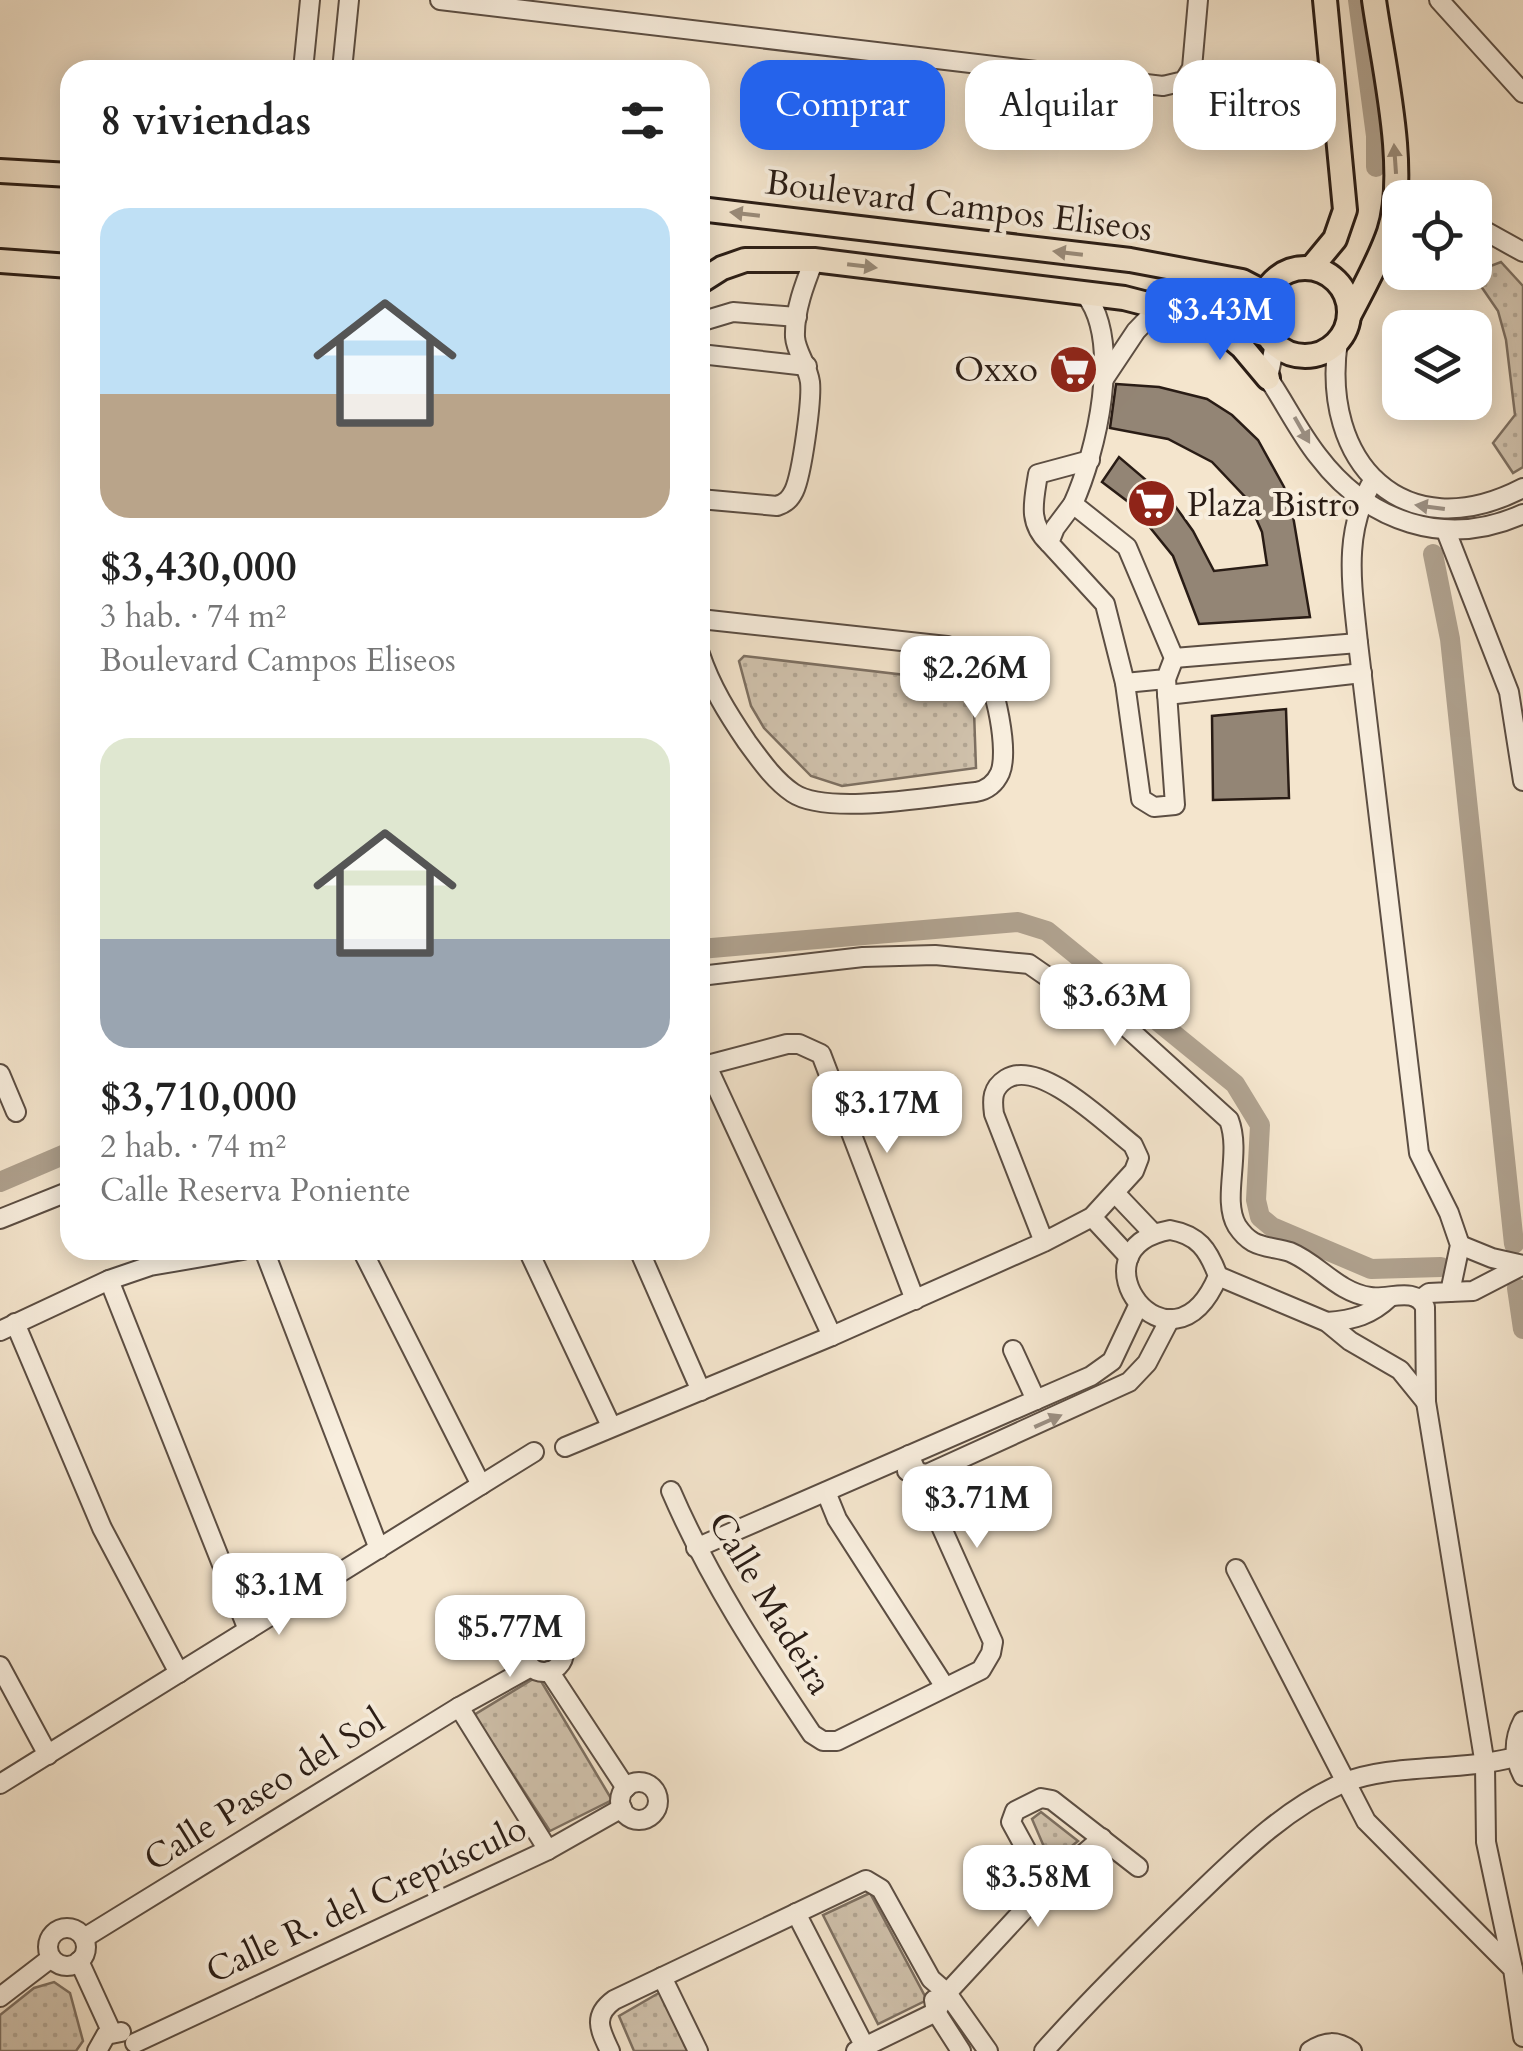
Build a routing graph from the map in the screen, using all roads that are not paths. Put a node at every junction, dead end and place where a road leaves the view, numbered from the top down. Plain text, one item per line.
1 (310, 0) edge
2 (349, 0) edge
3 (440, 0) edge
4 (1198, 0) edge
5 (1325, 0) edge
6 (1440, 0) edge
7 (1377, 6) edge
8 (587, 8) edge
9 (304, 60) edge
10 (343, 60) edge
11 (1523, 93) edge
12 (0, 172) edge
13 (60, 174) edge
14 (710, 209) edge
15 (1492, 235) edge
16 (1523, 252) edge
17 (814, 260) junction
18 (0, 262) edge
19 (60, 265) edge
20 (1312, 268) junction
21 (710, 276) edge
22 (1265, 293) junction
23 (1085, 294) junction
24 (1160, 305) junction
25 (1203, 316) junction
26 (1349, 316) junction
27 (710, 317) edge
28 (797, 317) junction
29 (1271, 339) junction
30 (1338, 341) junction
31 (710, 351) edge
32 (807, 366) junction
33 (1268, 378) junction
34 (1103, 380) junction
35 (1090, 460) junction
36 (1374, 479) junction
37 (1523, 488) edge
38 (710, 500) edge
39 (1362, 500) junction
40 (1497, 501) junction
41 (1073, 504) junction
42 (1523, 514) edge
43 (1501, 524) junction
44 (1446, 531) junction
45 (1049, 543) junction
46 (710, 620) edge
47 (1358, 643) junction
48 (1174, 658) junction
49 (1362, 673) junction
50 (710, 677) edge
51 (1125, 683) junction
52 (1166, 687) junction
53 (1523, 781) edge
54 (710, 975) edge
55 (710, 1063) edge
56 (0, 1074) edge
57 (710, 1080) edge
58 (16, 1112) dead end
59 (1116, 1193) junction
60 (60, 1195) edge
61 (1092, 1217) junction
62 (0, 1219) edge
63 (1153, 1233) junction
64 (1044, 1242) junction
65 (1460, 1245) junction
66 (1129, 1257) junction
67 (185, 1260) edge
68 (268, 1260) edge
69 (367, 1260) edge
70 (533, 1260) edge
71 (643, 1260) edge
72 (1523, 1265) edge
73 (1218, 1276) junction
74 (109, 1280) junction
75 (1450, 1292) junction
76 (1390, 1297) junction
77 (1421, 1299) junction
78 (915, 1300) junction
79 (1138, 1306) junction
80 (1170, 1319) junction
81 (1327, 1322) junction
82 (8, 1327) edge
83 (832, 1336) junction
84 (1013, 1350) dead end
85 (701, 1390) junction
86 (1036, 1400) junction
87 (1426, 1402) junction
88 (611, 1426) junction
89 (565, 1447) dead end
90 (534, 1452) dead end
91 (909, 1455) junction
92 (888, 1465) junction
93 (915, 1474) junction
94 (482, 1485) junction
95 (671, 1491) dead end
96 (826, 1492) junction
97 (378, 1548) junction
98 (696, 1548) junction
99 (1236, 1569) dead end
100 (248, 1630) junction
101 (0, 1666) edge
102 (179, 1673) junction
103 (945, 1687) junction
104 (459, 1707) junction
105 (1523, 1720) edge
106 (48, 1755) junction
107 (1515, 1757) junction
108 (1484, 1766) junction
109 (1523, 1776) edge
110 (1344, 1783) junction
111 (0, 1784) edge
112 (626, 1788) junction
113 (622, 1808) junction
114 (1102, 1838) junction
115 (548, 1850) junction
116 (1138, 1867) dead end
117 (1046, 1886) junction
118 (796, 1913) junction
119 (84, 1938) junction
120 (51, 1958) junction
121 (78, 1962) junction
122 (1514, 1970) junction
123 (662, 1977) junction
124 (931, 1979) junction
125 (947, 1993) junction
126 (0, 1997) edge
127 (936, 2012) junction
128 (112, 2033) junction
129 (1523, 2037) edge
130 (136, 2047) edge
131 (861, 2049) edge
132 (97, 2051) edge
133 (610, 2051) edge
134 (698, 2051) edge
135 (961, 2051) edge
136 (988, 2051) edge
137 (1044, 2051) edge
138 (1310, 2051) edge
139 (1352, 2051) edge

1 - 9 street
2 - 10 street
3 - 8 street
4 - 8 street
5 - 20 main road
6 - 11 street
26 -> 7 main road
12 - 13 main road
22 -> 14 main road, Boulevard Campos Eliseos
15 - 16 street
17 - 21 main road, Boulevard Campos Eliseos
17 -> 23 main road, Boulevard Campos Eliseos
17 - 28 street
18 - 19 main road
20 - 22 main road
20 - 26 main road
22 - 29 main road
23 - 24 main road, Boulevard Campos Eliseos
23 - 34 street
24 - 25 main road, Boulevard Campos Eliseos
24 - 34 street
25 - 29 main road, Boulevard Campos Eliseos
25 - 33 main road
26 - 30 main road
27 - 28 street
28 - 32 street
29 - 30 main road
29 - 33 street
30 - 36 street
31 - 32 street
32 - 38 street
33 -> 39 street
34 - 35 street
35 - 41 street
35 - 45 street
36 - 39 street
40 -> 36 street
37 - 40 street
39 - 44 street
39 - 47 street
40 - 43 street
41 - 45 street
41 - 48 street
42 - 43 street
43 - 44 street
44 - 53 street
45 - 51 street
46 - 50 street
47 - 48 street
47 - 49 street
48 - 52 street
49 - 52 street
49 - 65 street
51 - 52 street
51 - 52 street
54 - 76 street
55 - 78 street
56 - 58 street
57 - 83 street
59 - 61 street
59 - 63 street
59 - 64 street
60 - 62 street
61 - 64 street
61 - 66 street
63 - 66 street
63 - 73 street
64 - 78 street
65 - 72 street
65 - 75 street
66 - 79 street
67 - 74 street
68 - 97 street
69 - 94 street
70 - 88 street
71 - 85 street
72 - 75 street
73 - 80 street
73 - 81 street
74 - 82 street
74 - 100 street
75 - 77 street
76 - 77 street
76 - 81 street
77 - 87 street
78 - 83 street
79 - 80 street
79 - 86 street
93 -> 80 street
81 - 87 street
82 - 102 street
83 - 85 street
84 - 86 street
85 - 88 street
86 - 91 street
87 - 108 street
88 - 89 street
90 - 94 street
91 - 92 street
91 - 93 street
92 - 93 street
92 - 96 street
93 - 103 street
94 - 97 street
95 - 98 street, Calle Madeira
96 - 98 street
96 - 103 street
97 - 100 street
98 - 103 street, Calle Madeira
99 - 110 street
100 - 102 street
101 - 106 street
102 - 106 street
104 - 112 street, Calle Paseo del Sol
104 - 115 street
104 - 119 street, Calle Paseo del Sol
105 - 107 street
106 - 111 street
107 - 108 street
107 - 109 street
108 - 110 street
108 - 122 street
110 - 122 street
110 - 137 street
112 - 113 street
112 - 113 street
113 - 115 street, Calle R. del Crepúsculo
114 - 116 street
114 - 117 street
114 - 117 street
115 - 130 street, Calle R. del Crepúsculo
117 - 125 street
118 - 123 street
118 - 124 street
118 - 131 street
119 - 120 street
119 - 121 street
120 - 121 street
120 - 126 street
121 - 128 street
122 - 129 street
123 - 133 street
123 - 134 street
124 - 125 street
124 - 127 street
125 - 127 street
125 - 136 street
127 - 131 street
127 - 135 street
128 - 130 street
128 - 132 street
138 - 139 street

